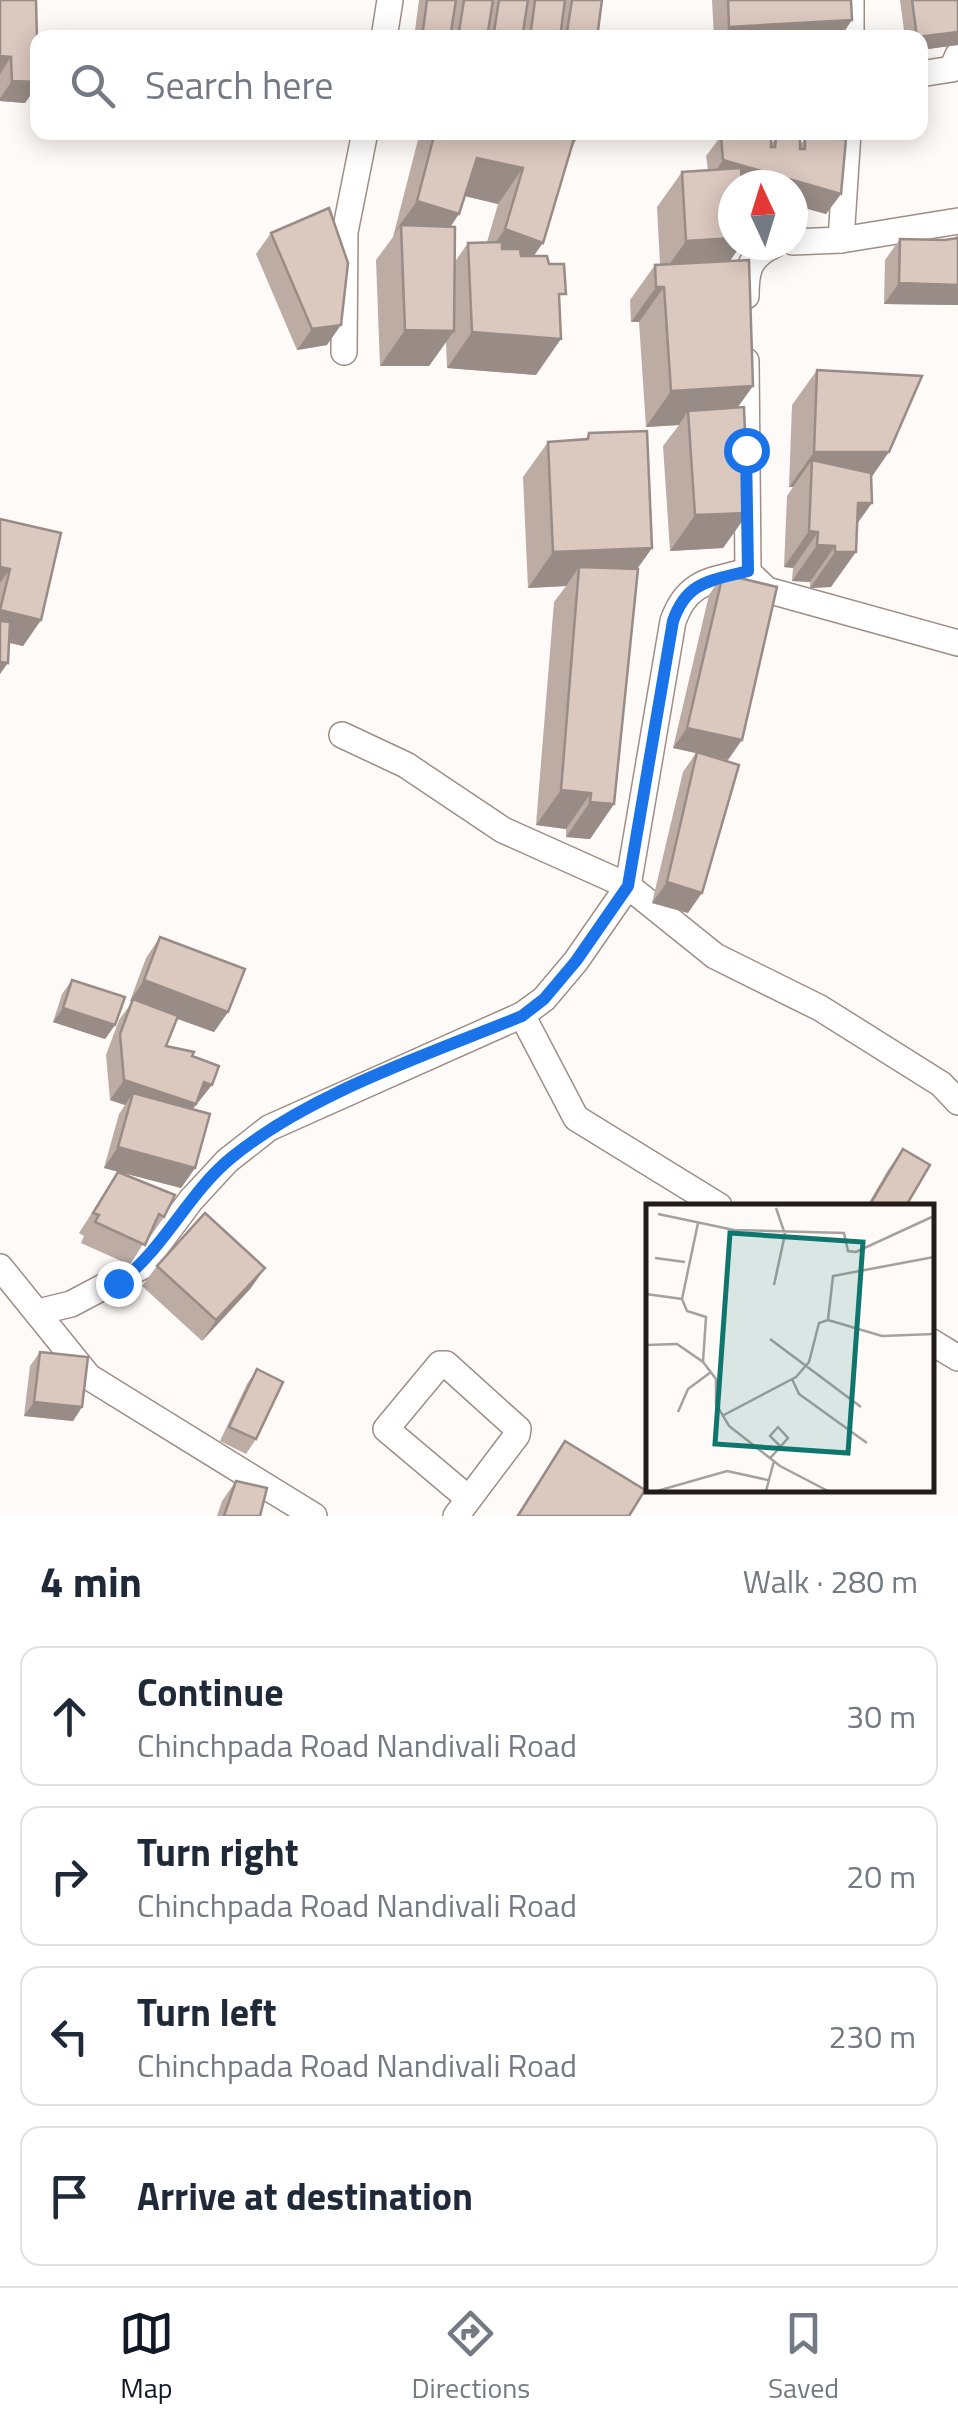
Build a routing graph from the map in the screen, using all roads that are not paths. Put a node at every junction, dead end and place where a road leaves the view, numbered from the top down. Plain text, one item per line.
1 (390, 0) edge
2 (851, 0) edge
3 (385, 30) edge
4 (852, 30) edge
5 (958, 55) edge
6 (928, 73) edge
7 (363, 140) edge
8 (847, 140) edge
9 (958, 220) edge
10 (841, 240) junction
11 (808, 241) edge
12 (753, 260) edge
13 (344, 352) dead end
14 (748, 571) junction
15 (958, 643) edge
16 (342, 735) dead end
17 (628, 886) junction
18 (522, 1016) junction
19 (958, 1102) edge
20 (716, 1204) edge
21 (0, 1267) edge
22 (38, 1312) junction
23 (933, 1343) edge
24 (958, 1358) edge
25 (462, 1508) edge
26 (314, 1516) edge

1 - 3 street
2 - 4 street
5 - 6 street
7 - 13 street
8 - 10 street
9 - 10 street
10 - 11 street
12 - 14 street
14 - 15 street
14 - 17 street
16 - 17 street
17 - 18 street
17 - 19 street
18 - 20 street
18 - 22 street
21 - 22 street
22 - 26 street
23 - 24 street
25 - 25 street

